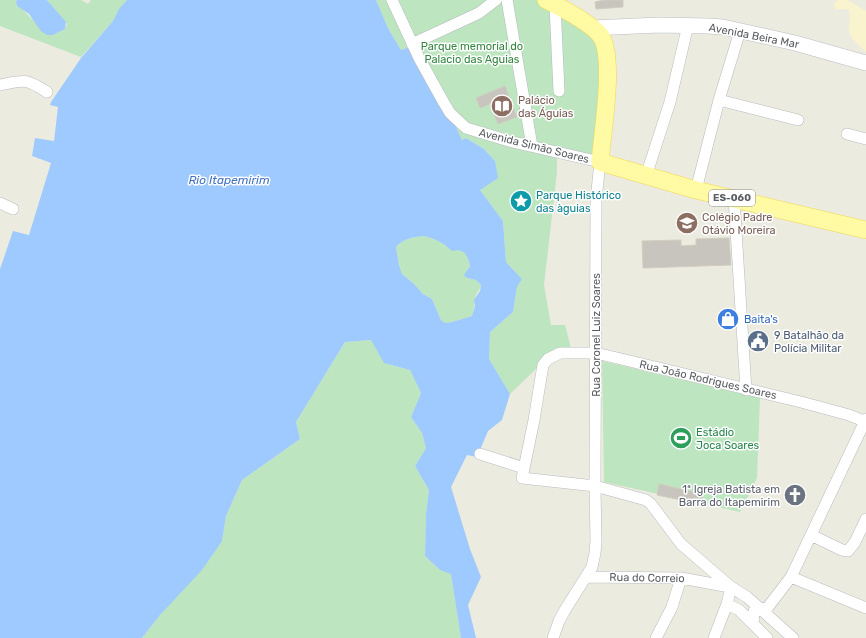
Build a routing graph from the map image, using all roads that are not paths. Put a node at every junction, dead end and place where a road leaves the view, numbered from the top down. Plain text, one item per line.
1 (392, 0) edge
2 (496, 0) edge
3 (507, 0) edge
4 (550, 2) edge
5 (688, 25) junction
6 (592, 28) junction
7 (740, 31) junction
8 (412, 44) junction
9 (866, 63) edge
10 (0, 86) edge
11 (558, 91) dead end
12 (47, 92) dead end
13 (719, 100) junction
14 (798, 120) dead end
15 (847, 134) dead end
16 (866, 139) edge
17 (532, 146) junction
18 (600, 162) junction
19 (646, 176) junction
20 (696, 190) junction
21 (734, 198) junction
22 (0, 203) edge
23 (14, 209) dead end
24 (866, 230) edge
25 (596, 353) junction
26 (746, 390) junction
27 (866, 421) edge
28 (480, 454) dead end
29 (523, 473) junction
30 (595, 486) junction
31 (866, 519) edge
32 (811, 535) junction
33 (587, 577) junction
34 (791, 577) junction
35 (681, 578) junction
36 (731, 587) junction
37 (727, 604) junction
38 (759, 608) junction
39 (866, 608) edge
40 (753, 624) junction
41 (553, 638) edge
42 (656, 638) edge
43 (714, 638) edge
44 (767, 638) edge
45 (793, 638) edge

1 - 8 street, Avenida Simão Soares
2 - 8 street
3 - 17 street
4 - 6 main road, Rua Coronel Luiz Soares
4 - 11 street
5 - 6 street, Avenida Beira Mar
5 - 7 street, Avenida Beira Mar
5 - 19 street
6 - 18 main road, Rua Coronel Luiz Soares
7 - 9 street, Avenida Beira Mar
7 - 13 street
8 - 17 street, Avenida Simão Soares
10 - 12 street
13 - 14 street
13 - 20 street
15 - 16 street
17 - 18 street, Avenida Simão Soares
18 - 19 main road, ES-060
18 - 25 street, Rua Coronel Luiz Soares
19 - 20 main road, ES-060
20 - 21 main road, ES-060
21 - 24 main road, ES-060
21 - 26 street
22 - 23 street
25 - 26 street, Rua João Rodrigues Soares
25 - 29 street, Rua João Rodrigues Soares
25 - 30 street, Rua Coronel Luiz Soares
26 - 27 street, Rua João Rodrigues Soares
27 - 32 street
28 - 29 street
29 - 30 street
30 - 33 street, Rua Coronel Luiz Soares
30 - 36 street
31 - 32 street
32 - 34 street
33 - 35 street, Rua do Correio
33 - 41 street, Rua Coronel Luiz Soares
34 - 38 street
34 - 39 street
35 - 36 street, Rua do Correio
35 - 42 street
36 - 37 street
36 - 38 street
37 - 40 street
37 - 43 street
38 - 40 street
38 - 45 street
40 - 44 street

